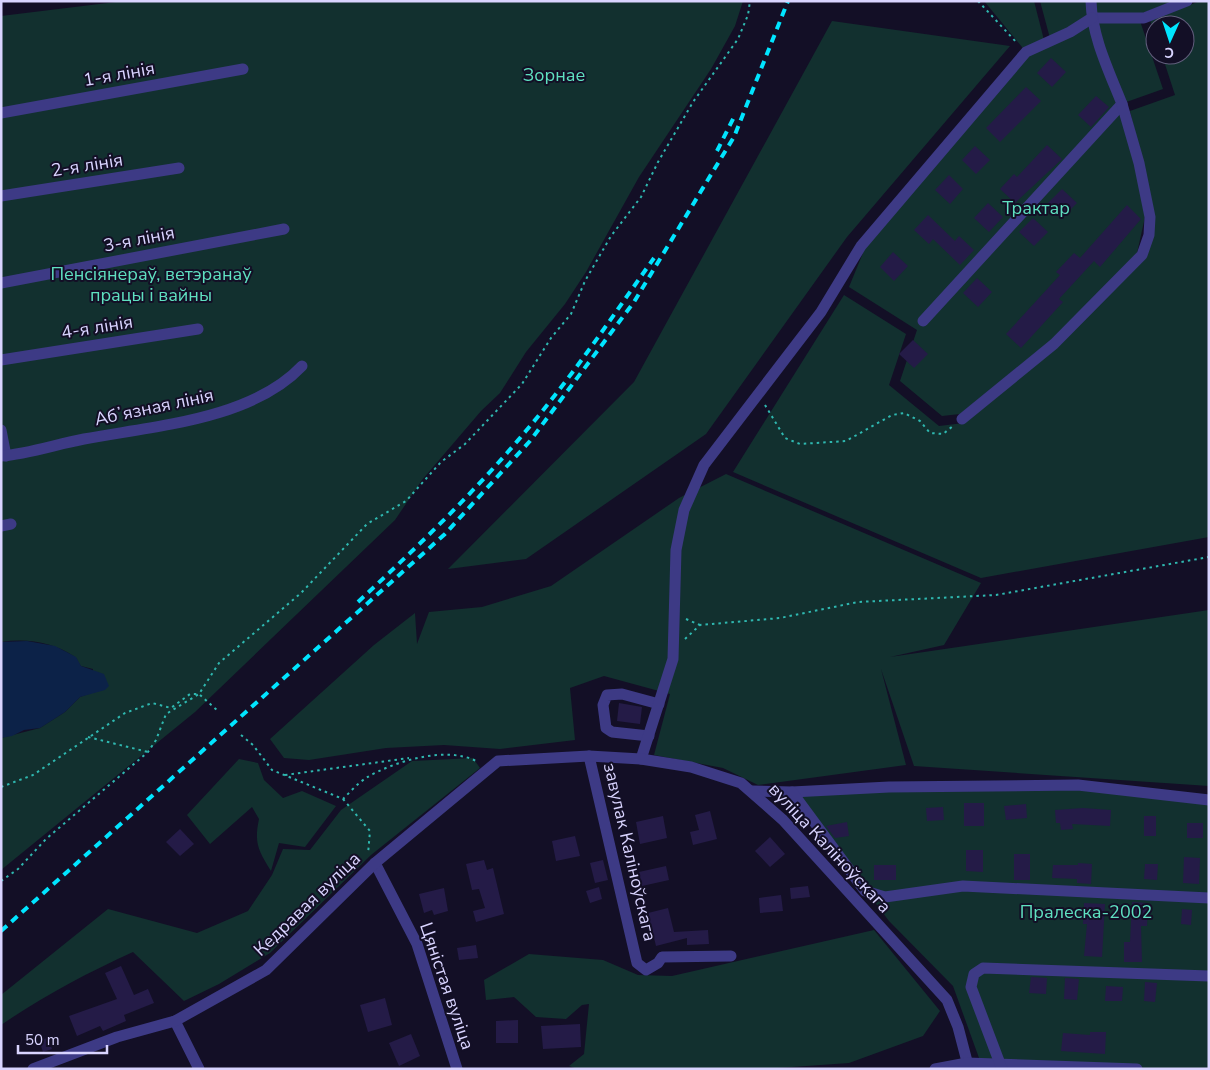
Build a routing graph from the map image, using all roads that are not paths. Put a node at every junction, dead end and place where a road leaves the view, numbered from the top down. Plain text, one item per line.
1 (1091, 1) edge
2 (1187, 1) edge
3 (1092, 18) junction
4 (243, 69) dead end
5 (1122, 104) junction
6 (1, 113) edge
7 (179, 168) dead end
8 (1, 196) edge
9 (284, 229) dead end
10 (1, 283) edge
11 (923, 321) dead end
12 (198, 328) dead end
13 (1, 360) edge
14 (302, 366) dead end
15 (962, 419) road end
16 (1, 430) edge
17 (4, 456) edge
18 (658, 704) junction
19 (649, 736) junction
20 (589, 756) junction
21 (641, 759) junction
22 (752, 791) junction
23 (792, 792) junction
24 (1209, 800) edge
25 (375, 862) junction
26 (1209, 898) edge
27 (731, 956) dead end
28 (1209, 976) edge
29 (175, 1021) junction
30 (968, 1066) edge
31 (1002, 1066) edge
32 (34, 1069) edge
33 (199, 1069) edge
34 (457, 1069) edge
35 (935, 1069) edge
36 (1137, 1069) edge

1 - 3 street
2 - 3 street
3 - 5 street
3 - 18 street
4 - 6 street, 1-я лінія
5 - 11 street
5 - 15 street
7 - 8 street, 2-я лінія
9 - 10 street, 3-я лінія
12 - 13 street, 4-я лінія
14 - 17 street, Абʼязная лінія
16 - 17 street
18 - 19 street
18 - 19 street
19 - 21 street
20 - 21 street, вуліца Каліноўскага
20 - 25 street, Кедравая вуліца
20 - 27 street, завулак Каліноўскага
21 - 22 street, вуліца Каліноўскага
22 - 23 street
22 - 30 street, вуліца Каліноўскага
23 - 24 street
23 - 26 street
25 - 29 street, Кедравая вуліца
25 - 34 street, Цяністая вуліца
28 - 31 street
29 - 32 street, Кедравая вуліца
29 - 33 street
30 - 31 street
30 - 35 street
31 - 36 street

